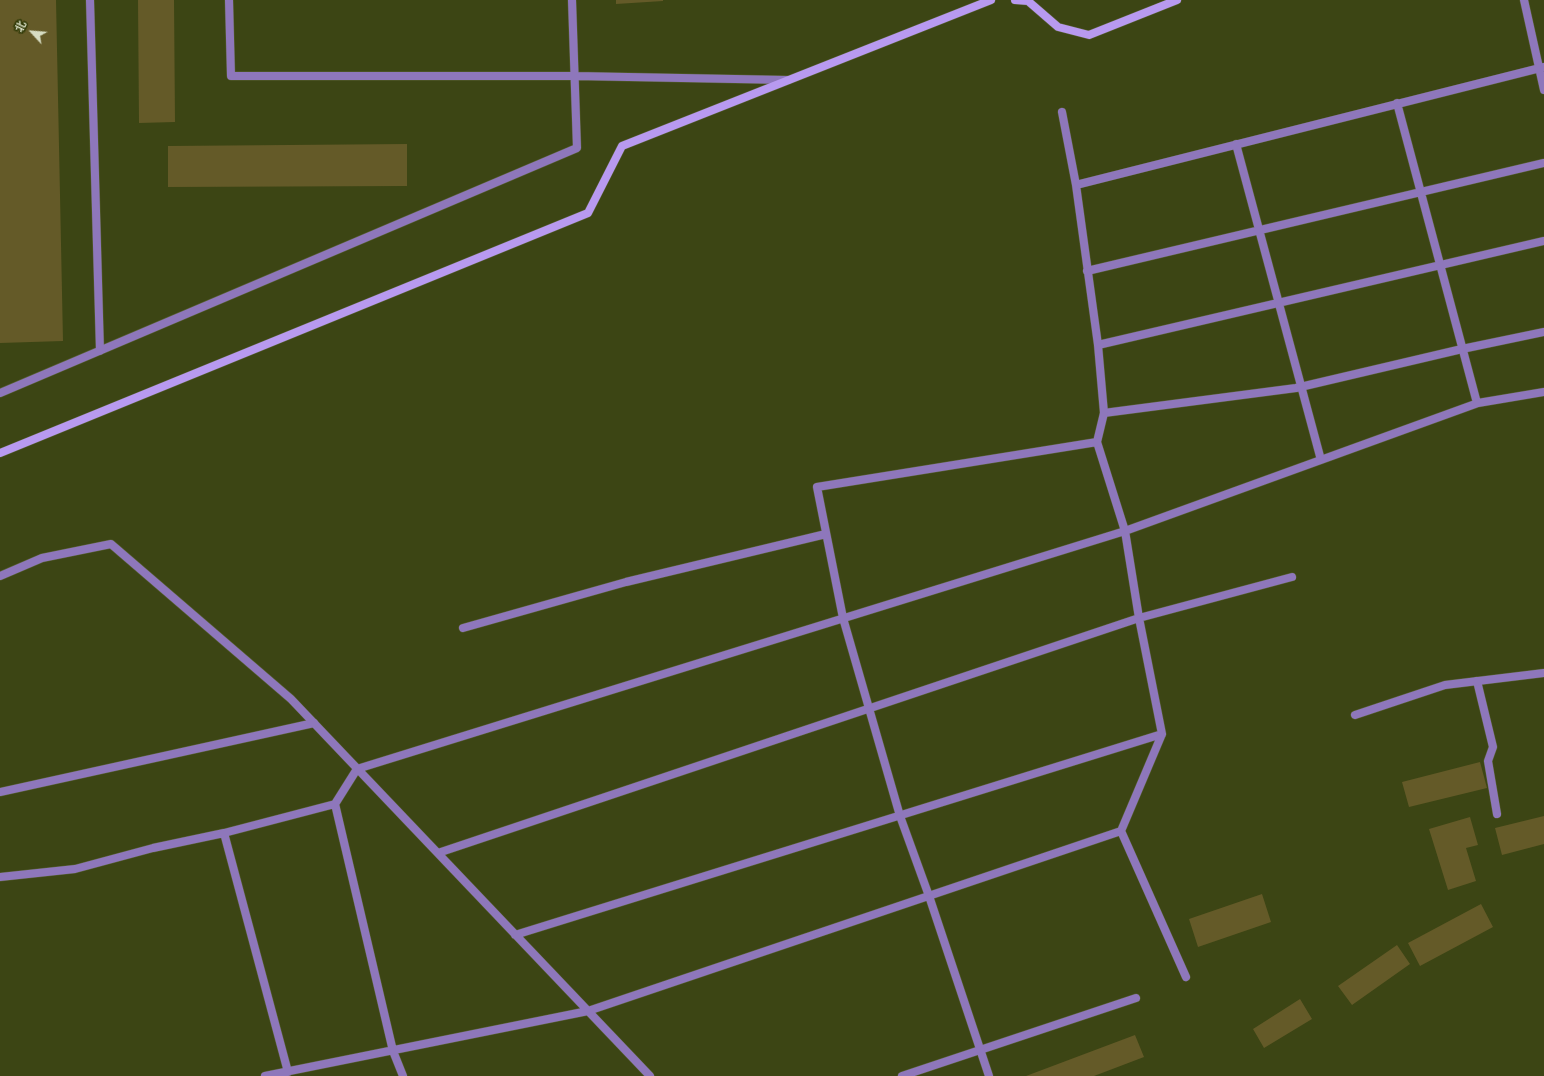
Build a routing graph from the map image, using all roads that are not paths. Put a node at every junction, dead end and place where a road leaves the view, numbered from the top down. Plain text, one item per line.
1 (90, 0) edge
2 (229, 0) edge
3 (572, 0) edge
4 (991, 0) edge
5 (1015, 0) edge
6 (1177, 0) edge
7 (1524, 0) edge
8 (1542, 68) edge
9 (575, 76) junction
10 (789, 80) junction
11 (1544, 90) edge
12 (1397, 104) junction
13 (1062, 112) dead end
14 (1236, 144) junction
15 (1544, 163) edge
16 (1076, 185) junction
17 (1420, 192) junction
18 (1259, 230) junction
19 (1544, 240) edge
20 (1440, 265) junction
21 (1087, 271) junction
22 (1279, 303) junction
23 (1544, 332) edge
24 (1098, 345) junction
25 (1462, 348) junction
26 (100, 351) junction
27 (1302, 387) junction
28 (1544, 392) edge
29 (0, 394) edge
30 (1477, 403) junction
31 (1104, 413) junction
32 (1097, 442) junction
33 (0, 453) edge
34 (1321, 460) junction
35 (1125, 531) junction
36 (826, 534) junction
37 (0, 576) edge
38 (1292, 577) dead end
39 (843, 618) junction
40 (1139, 618) junction
41 (463, 628) dead end
42 (1544, 673) edge
43 (1477, 681) junction
44 (869, 709) junction
45 (1355, 715) dead end
46 (314, 723) junction
47 (1162, 734) junction
48 (357, 769) junction
49 (0, 792) edge
50 (335, 804) junction
51 (1497, 814) dead end
52 (900, 816) junction
53 (1121, 831) junction
54 (224, 833) junction
55 (438, 854) junction
56 (0, 877) edge
57 (929, 896) junction
58 (515, 935) junction
59 (1186, 977) dead end
60 (1136, 998) dead end
61 (588, 1011) junction
62 (393, 1050) junction
63 (288, 1072) junction
64 (265, 1076) edge
65 (402, 1076) edge
66 (650, 1076) edge
67 (902, 1076) edge
68 (988, 1076) edge

1 - 26 street
2 - 9 street
3 - 9 street
4 - 10 street
5 - 6 street
7 - 8 street
8 - 11 street
8 - 12 street
9 - 10 street
9 - 26 street
10 - 33 street
12 - 14 street
12 - 17 street
13 - 16 street
14 - 16 street
14 - 18 street
15 - 17 street
16 - 21 street
17 - 18 street
17 - 20 street
18 - 21 street
18 - 22 street
19 - 20 street
20 - 22 street
20 - 25 street
21 - 24 street
22 - 24 street
22 - 27 street
23 - 25 street
24 - 31 street
25 - 27 street
25 - 30 street
26 - 29 street
27 - 31 street
27 - 34 street
28 - 30 street
30 - 34 street
31 - 32 street
32 - 35 street
32 - 36 street
34 - 35 street
35 - 39 street
35 - 40 street
36 - 39 street
36 - 41 street
37 - 46 street
38 - 40 street
39 - 44 street
39 - 48 street
40 - 44 street
40 - 47 street
42 - 43 street
43 - 45 street
43 - 51 street
44 - 52 street
44 - 55 street
46 - 48 street
46 - 49 street
47 - 52 street
47 - 53 street
48 - 50 street
48 - 55 street
50 - 54 street
50 - 62 street
52 - 57 street
52 - 58 street
53 - 57 street
53 - 59 street
54 - 56 street
54 - 63 street
55 - 58 street
57 - 61 street
57 - 68 street
58 - 61 street
60 - 67 street
61 - 62 street
61 - 66 street
62 - 63 street
62 - 65 street
63 - 64 street

